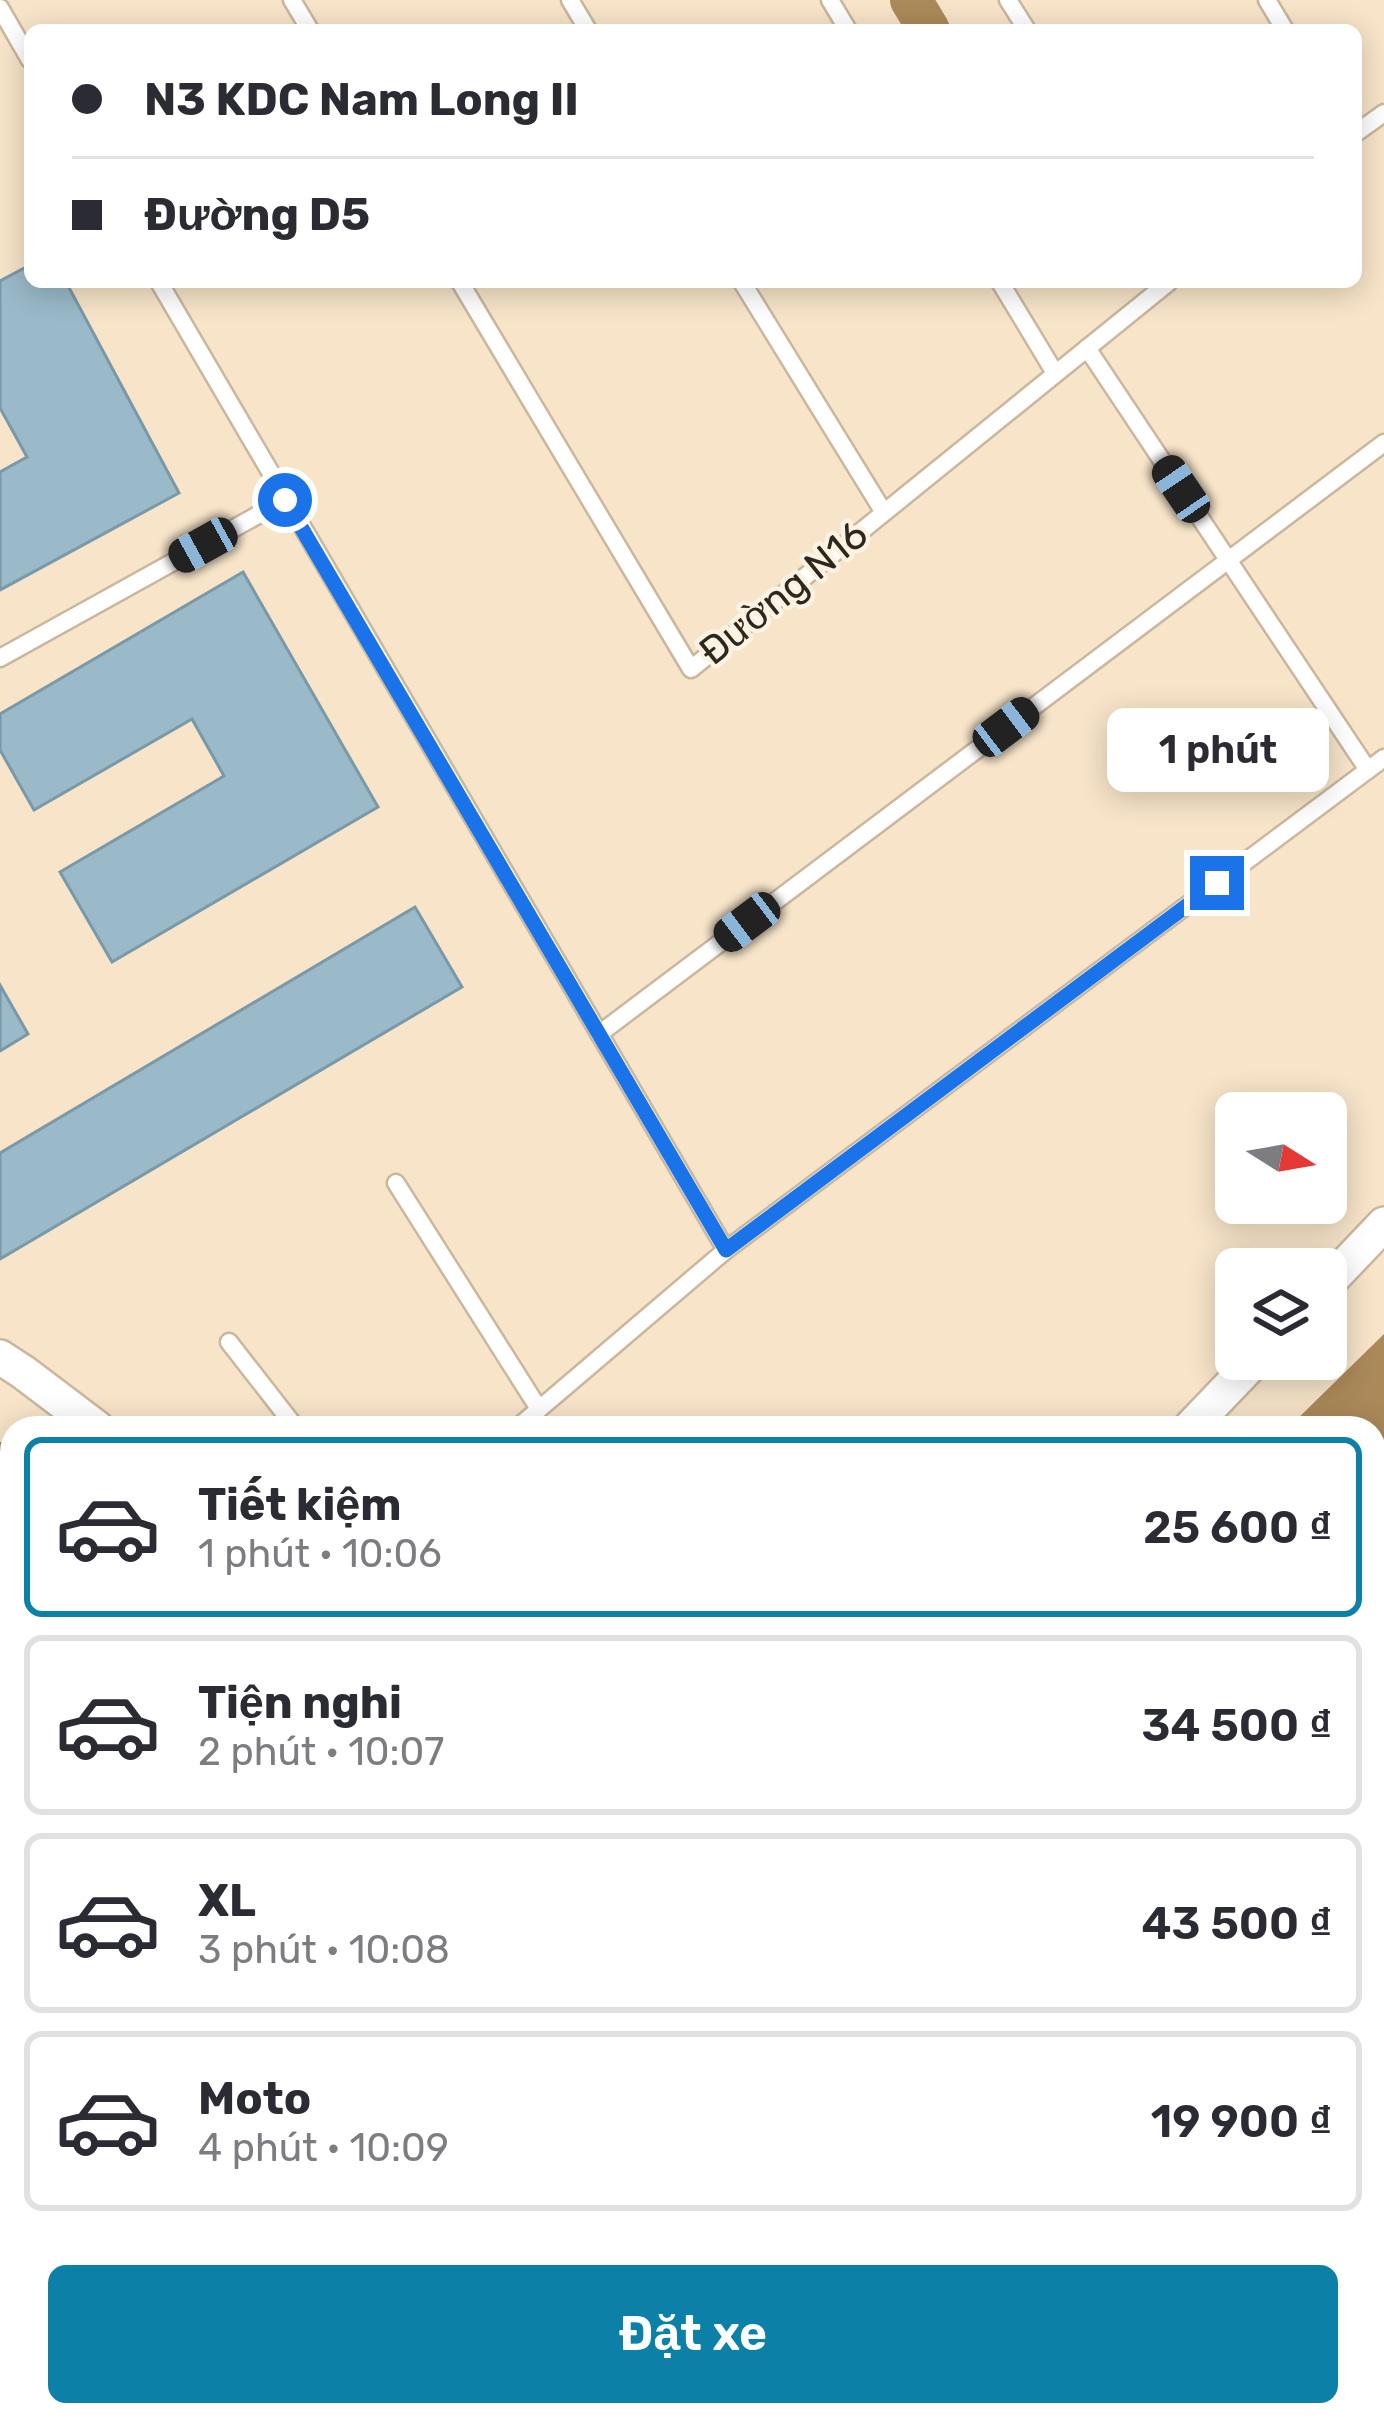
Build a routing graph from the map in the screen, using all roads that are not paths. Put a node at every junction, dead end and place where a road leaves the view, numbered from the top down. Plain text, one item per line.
1 (0, 8) edge
2 (24, 50) edge
3 (162, 288) edge
4 (464, 288) edge
5 (746, 288) edge
6 (1004, 288) edge
7 (1161, 288) edge
8 (1087, 347) junction
9 (1055, 374) junction
10 (1384, 443) edge
11 (285, 500) junction
12 (883, 511) junction
13 (1228, 560) junction
14 (0, 658) edge
15 (1384, 758) edge
16 (1368, 770) junction
17 (599, 1034) junction
18 (396, 1183) dead end
19 (1384, 1224) edge
20 (726, 1250) junction
21 (1347, 1263) edge
22 (229, 1342) dead end
23 (0, 1358) edge
24 (1236, 1380) edge
25 (539, 1409) junction
26 (80, 1416) edge
27 (287, 1416) edge
28 (531, 1416) edge
29 (1201, 1416) edge

1 - 2 lane
3 - 11 lane
4 - 12 lane, Đường N16
5 - 12 lane
6 - 9 lane
7 - 8 lane, Đường N16
8 - 9 lane, Đường N16
8 - 13 lane
9 - 12 lane, Đường N16
10 - 13 lane
11 - 14 lane
11 - 17 lane
13 - 16 lane
13 - 17 lane
15 - 16 lane
16 - 20 lane
17 - 20 lane
18 - 25 lane
19 - 21 street
20 - 25 lane
22 - 27 lane
23 - 26 street
24 - 29 street
25 - 28 lane

